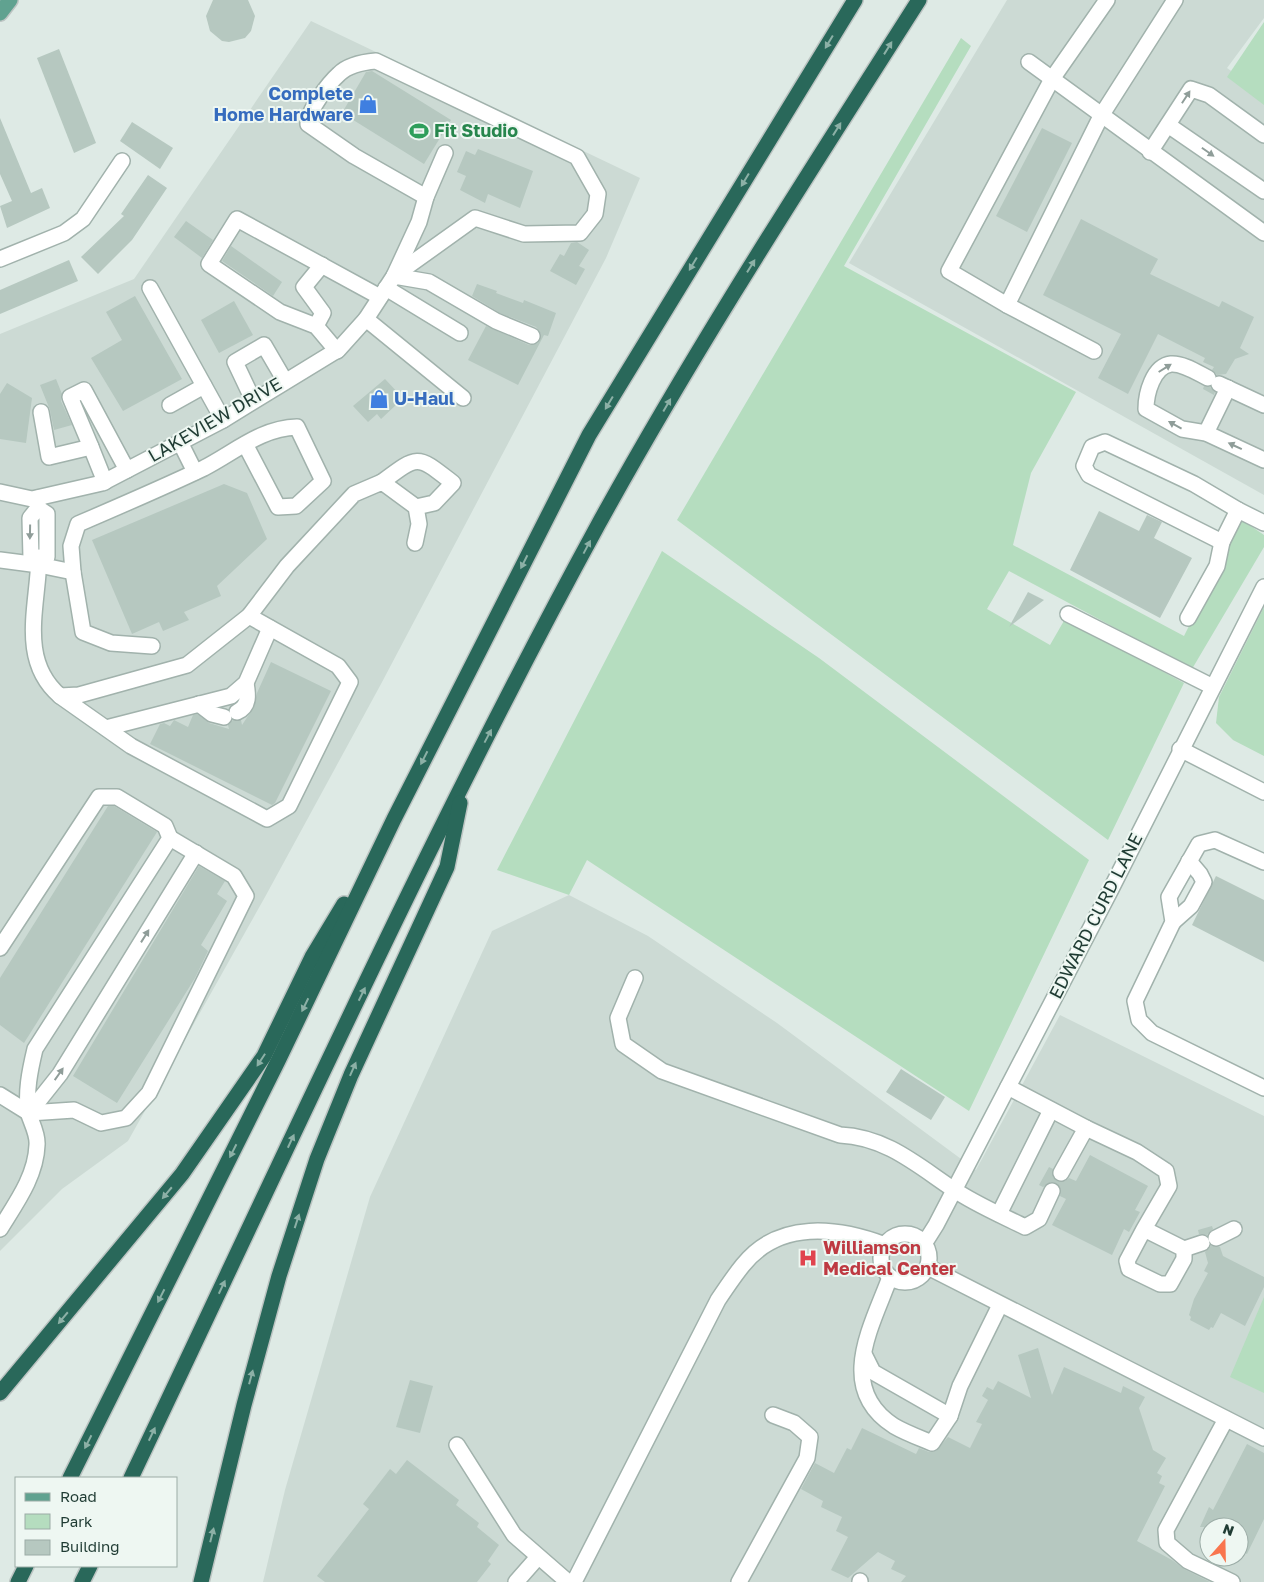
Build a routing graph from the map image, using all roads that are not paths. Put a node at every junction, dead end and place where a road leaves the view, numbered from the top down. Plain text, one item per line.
1 (10, 0) edge
2 (855, 0) edge
3 (919, 0) edge
4 (1107, 0) edge
5 (1174, 0) edge
6 (0, 13) edge
7 (1028, 62) dead end
8 (1052, 79) junction
9 (1101, 116) junction
10 (1168, 124) junction
11 (1264, 135) edge
12 (1150, 152) junction
13 (445, 153) dead end
14 (122, 161) dead end
15 (1264, 191) edge
16 (426, 196) junction
17 (1264, 233) edge
18 (0, 259) edge
19 (322, 265) junction
20 (387, 287) junction
21 (150, 288) dead end
22 (1007, 305) junction
23 (366, 319) junction
24 (316, 326) junction
25 (460, 333) dead end
26 (532, 336) dead end
27 (337, 351) junction
28 (1094, 351) dead end
29 (285, 381) junction
30 (1218, 384) junction
31 (204, 386) junction
32 (463, 398) dead end
33 (253, 400) junction
34 (1264, 405) edge
35 (170, 406) dead end
36 (41, 412) dead end
37 (223, 420) junction
38 (1206, 432) junction
39 (180, 442) junction
40 (245, 444) junction
41 (91, 447) junction
42 (1264, 460) edge
43 (127, 470) junction
44 (195, 472) junction
45 (105, 482) junction
46 (382, 482) junction
47 (0, 492) edge
48 (38, 503) junction
49 (416, 507) junction
50 (1238, 510) junction
51 (1264, 523) edge
52 (1222, 542) junction
53 (415, 543) dead end
54 (39, 559) junction
55 (0, 560) edge
56 (73, 572) junction
57 (1264, 587) edge
58 (1068, 614) dead end
59 (248, 616) junction
60 (1188, 618) dead end
61 (270, 628) junction
62 (152, 646) dead end
63 (246, 683) junction
64 (1214, 687) junction
65 (60, 696) junction
66 (199, 704) junction
67 (106, 728) junction
68 (1180, 749) junction
69 (465, 780) junction
70 (1264, 792) edge
71 (394, 819) junction
72 (170, 838) junction
73 (196, 853) junction
74 (1189, 861) junction
75 (1264, 862) edge
76 (1172, 922) junction
77 (0, 948) edge
78 (635, 978) dead end
79 (1008, 1087) junction
80 (1264, 1088) edge
81 (0, 1095) edge
82 (1051, 1110) junction
83 (29, 1113) junction
84 (1086, 1128) junction
85 (1061, 1173) dead end
86 (955, 1190) junction
87 (1052, 1192) dead end
88 (999, 1214) junction
89 (1234, 1228) dead end
90 (0, 1229) edge
91 (1144, 1229) junction
92 (924, 1244) junction
93 (885, 1245) junction
94 (1184, 1249) junction
95 (928, 1267) junction
96 (890, 1277) junction
97 (1000, 1305) junction
98 (862, 1350) junction
99 (0, 1393) edge
100 (773, 1416) dead end
101 (950, 1416) junction
102 (1226, 1418) junction
103 (1264, 1438) edge
104 (457, 1445) dead end
105 (70, 1477) edge
106 (131, 1477) edge
107 (538, 1556) junction
108 (26, 1567) edge
109 (90, 1567) edge
110 (18, 1582) edge
111 (82, 1582) edge
112 (201, 1582) edge
113 (516, 1582) edge
114 (568, 1582) edge
115 (574, 1582) edge
116 (739, 1582) edge
117 (1232, 1582) edge

1 - 6 main road
2 -> 71 highway
69 -> 3 highway
4 - 8 street
5 - 9 street
7 - 8 street
8 - 9 street
8 - 22 street
9 - 12 street
9 - 22 street
10 -> 11 street
10 - 12 street
10 -> 15 street
12 - 17 street
13 - 16 street
14 - 18 street
16 - 20 street
16 - 20 street
19 - 20 street
19 - 24 street
19 - 24 street
20 - 23 street, LAKEVIEW DRIVE
20 - 25 street
20 - 26 street
21 - 31 street
22 - 28 street
23 - 27 street, LAKEVIEW DRIVE
23 - 32 street
24 - 27 street
27 - 29 street, LAKEVIEW DRIVE
29 - 33 street, LAKEVIEW DRIVE
29 - 33 street
30 - 34 street
30 - 38 street
38 -> 30 street
31 - 35 street
31 - 37 street
33 - 37 street, LAKEVIEW DRIVE
36 - 41 street
37 - 39 street, LAKEVIEW DRIVE
42 -> 38 street
39 - 43 street, LAKEVIEW DRIVE
39 - 44 street
40 - 40 street
40 - 44 street
41 - 43 street
41 - 45 street
43 - 45 street, LAKEVIEW DRIVE
44 - 56 street
45 - 48 street, LAKEVIEW DRIVE
46 - 49 street
46 - 49 street
46 - 59 street
47 - 48 street, LAKEVIEW DRIVE
48 - 54 street
49 - 53 street
50 - 51 street
50 - 52 street
50 - 52 street
52 - 60 street
54 - 55 street
54 - 56 street
54 - 65 street
56 - 62 street
57 - 64 street, EDWARD CURD LANE
58 - 64 street
59 - 61 street
59 - 65 street
61 - 63 street
61 - 67 street
63 - 66 street
63 - 66 street
64 - 68 street, EDWARD CURD LANE
65 - 67 street
66 - 67 street
68 - 70 street
68 - 79 street, EDWARD CURD LANE
106 -> 69 highway
112 -> 69 highway
71 -> 99 highway
71 -> 105 highway
72 - 73 street
72 - 77 street
72 - 83 street
83 -> 73 street
73 - 83 street
74 - 75 street
74 - 76 street
74 - 76 street
76 - 80 street
78 - 86 street
79 - 82 street
79 - 86 street, EDWARD CURD LANE
81 - 83 street
82 - 84 street
82 - 88 street
83 - 90 street
84 - 85 street
84 - 91 street
86 - 88 street
86 - 92 street, EDWARD CURD LANE
87 - 88 street
89 - 94 street
91 - 94 street
91 - 94 street
92 - 93 street
92 - 95 street
93 - 96 street
93 - 115 street
95 - 96 street
95 - 97 street
96 - 98 street
97 - 101 street
97 - 102 street
98 - 101 street
98 - 101 street
100 - 116 street
102 - 103 street
102 - 117 street
104 - 107 street
107 - 113 street
107 - 114 street
108 - 110 highway
109 - 111 highway

